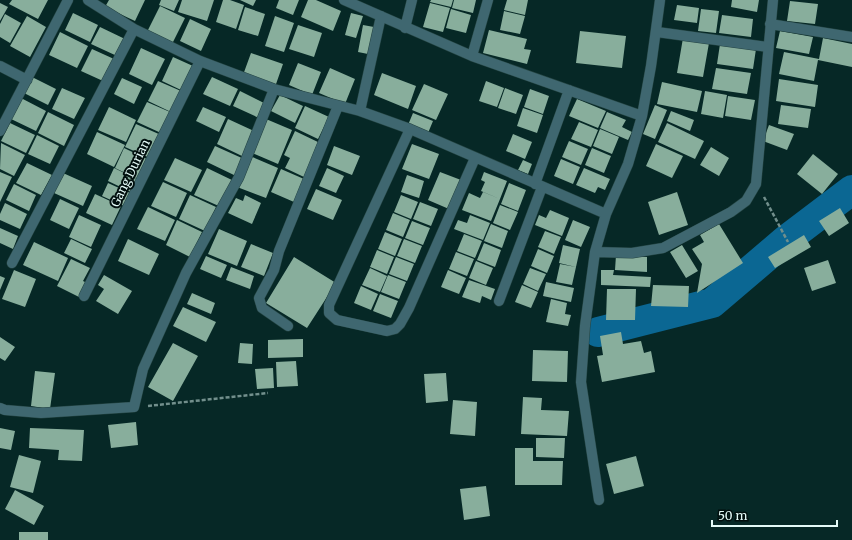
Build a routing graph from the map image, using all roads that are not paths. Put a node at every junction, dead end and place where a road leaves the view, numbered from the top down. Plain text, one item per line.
1 (68, 0) edge
2 (88, 0) edge
3 (344, 0) edge
4 (412, 0) edge
5 (488, 0) edge
6 (660, 0) edge
7 (773, 0) edge
8 (381, 16) junction
9 (770, 24) junction
10 (406, 28) junction
11 (134, 29) junction
12 (657, 32) junction
13 (852, 37) edge
14 (768, 47) junction
15 (472, 56) junction
16 (200, 61) junction
17 (0, 66) edge
18 (27, 80) junction
19 (274, 89) junction
20 (569, 90) junction
21 (338, 106) junction
22 (360, 111) junction
23 (642, 116) junction
24 (410, 129) junction
25 (0, 131) edge
26 (475, 158) junction
27 (539, 185) junction
28 (606, 214) junction
29 (595, 252) junction
30 (12, 263) dead end
31 (84, 296) dead end
32 (500, 301) dead end
33 (288, 326) dead end
34 (0, 408) edge
35 (599, 500) dead end

1 - 18 street
2 - 11 street
3 - 8 street
4 - 10 street
5 - 15 street
6 - 12 street
7 - 9 street
8 - 10 street
8 - 22 street
9 - 13 street
9 - 14 street
10 - 15 street
11 - 16 street
11 - 30 street
12 - 14 street
12 - 23 street
14 - 29 street
15 - 20 street
16 - 19 street
16 - 31 street, Gang Durian
17 - 18 street
18 - 25 street
19 - 21 street
19 - 34 street
20 - 23 street
20 - 27 street
21 - 22 street
21 - 33 street
22 - 24 street
23 - 28 street
24 - 26 street
24 - 26 street
26 - 27 street
27 - 28 street
27 - 32 street
28 - 29 street
29 - 35 street

